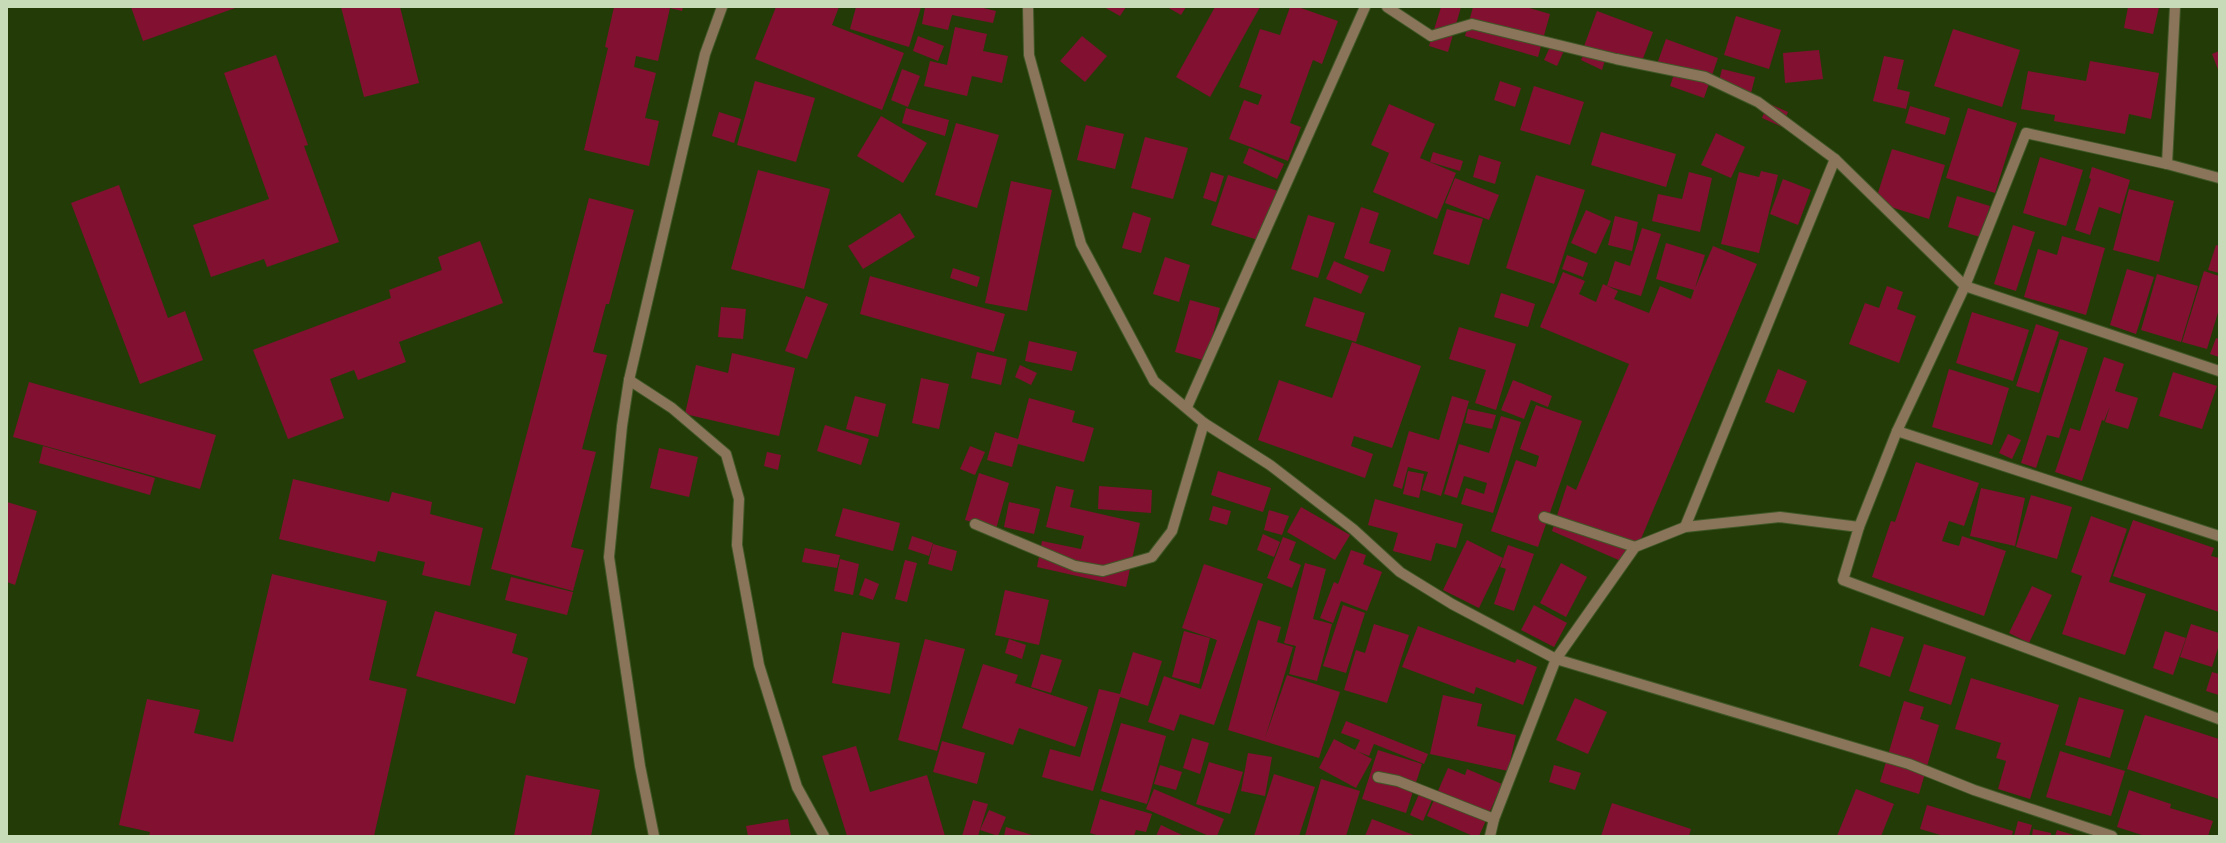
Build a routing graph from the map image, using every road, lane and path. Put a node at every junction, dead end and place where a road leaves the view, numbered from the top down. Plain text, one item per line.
1 (722, 7) edge
2 (1028, 7) edge
3 (1364, 7) edge
4 (1387, 7) edge
5 (2174, 7) edge
6 (1835, 159) junction
7 (2167, 164) junction
8 (2219, 178) edge
9 (1965, 286) junction
10 (2219, 371) edge
11 (629, 380) junction
12 (1187, 408) junction
13 (1204, 423) junction
14 (1897, 431) junction
15 (1544, 518) dead end
16 (975, 524) dead end
17 (1685, 527) junction
18 (1859, 527) junction
19 (2219, 536) edge
20 (1634, 547) junction
21 (1556, 659) junction
22 (2219, 719) edge
23 (1378, 777) dead end
24 (1494, 819) junction
25 (654, 836) edge
26 (824, 836) edge
27 (1490, 836) edge
28 (2112, 836) edge

1 - 11 street
2 - 12 street
3 - 12 street
4 - 6 street
5 - 7 street
6 - 9 street
6 - 17 street
7 - 8 street
7 - 9 street
9 - 10 street
9 - 14 street
11 - 25 street
11 - 26 street
12 - 13 street
13 - 16 street
13 - 21 street
14 - 18 street
14 - 19 street
15 - 20 street
17 - 18 street
17 - 20 street
18 - 22 street
20 - 21 street
21 - 24 street
21 - 28 street
23 - 24 street
24 - 27 street

